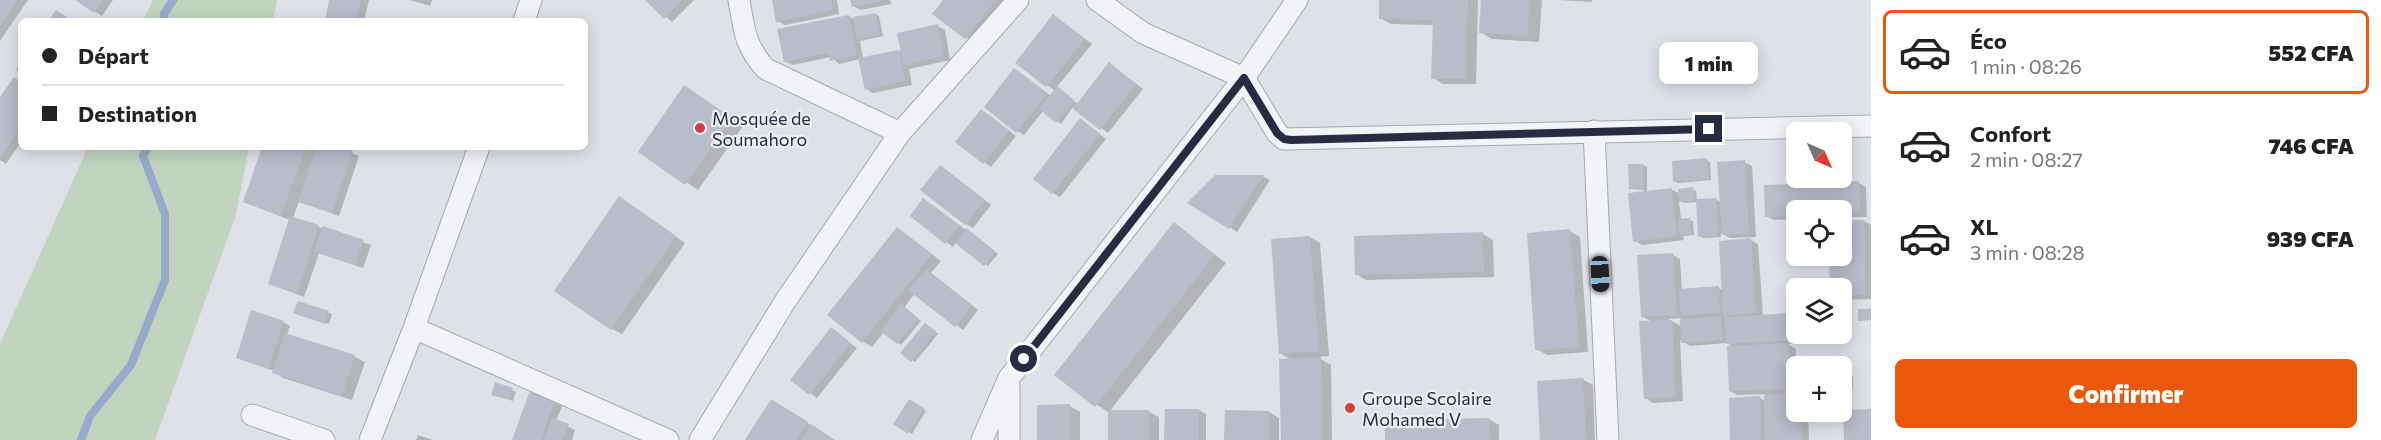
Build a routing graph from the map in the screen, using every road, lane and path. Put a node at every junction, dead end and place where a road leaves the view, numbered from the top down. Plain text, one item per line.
1 (531, 0) edge
2 (739, 0) edge
3 (1018, 0) edge
4 (1097, 0) edge
5 (1297, 0) edge
6 (525, 18) edge
7 (1244, 78) junction
8 (1871, 126) edge
9 (1593, 131) junction
10 (900, 133) junction
11 (478, 150) edge
12 (414, 328) junction
13 (1009, 378) junction
14 (252, 414) dead end
15 (324, 440) edge
16 (370, 440) edge
17 (668, 440) edge
18 (700, 440) edge
19 (982, 440) edge
20 (1009, 440) edge
21 (1608, 440) edge

1 - 6 street
2 - 10 street
3 - 10 street
4 - 7 street
5 - 7 street
7 - 9 street
7 - 13 street
8 - 9 street
9 - 21 street
10 - 18 street
11 - 12 street
12 - 16 street
12 - 17 street
13 - 19 street
13 - 20 street
14 - 15 street

